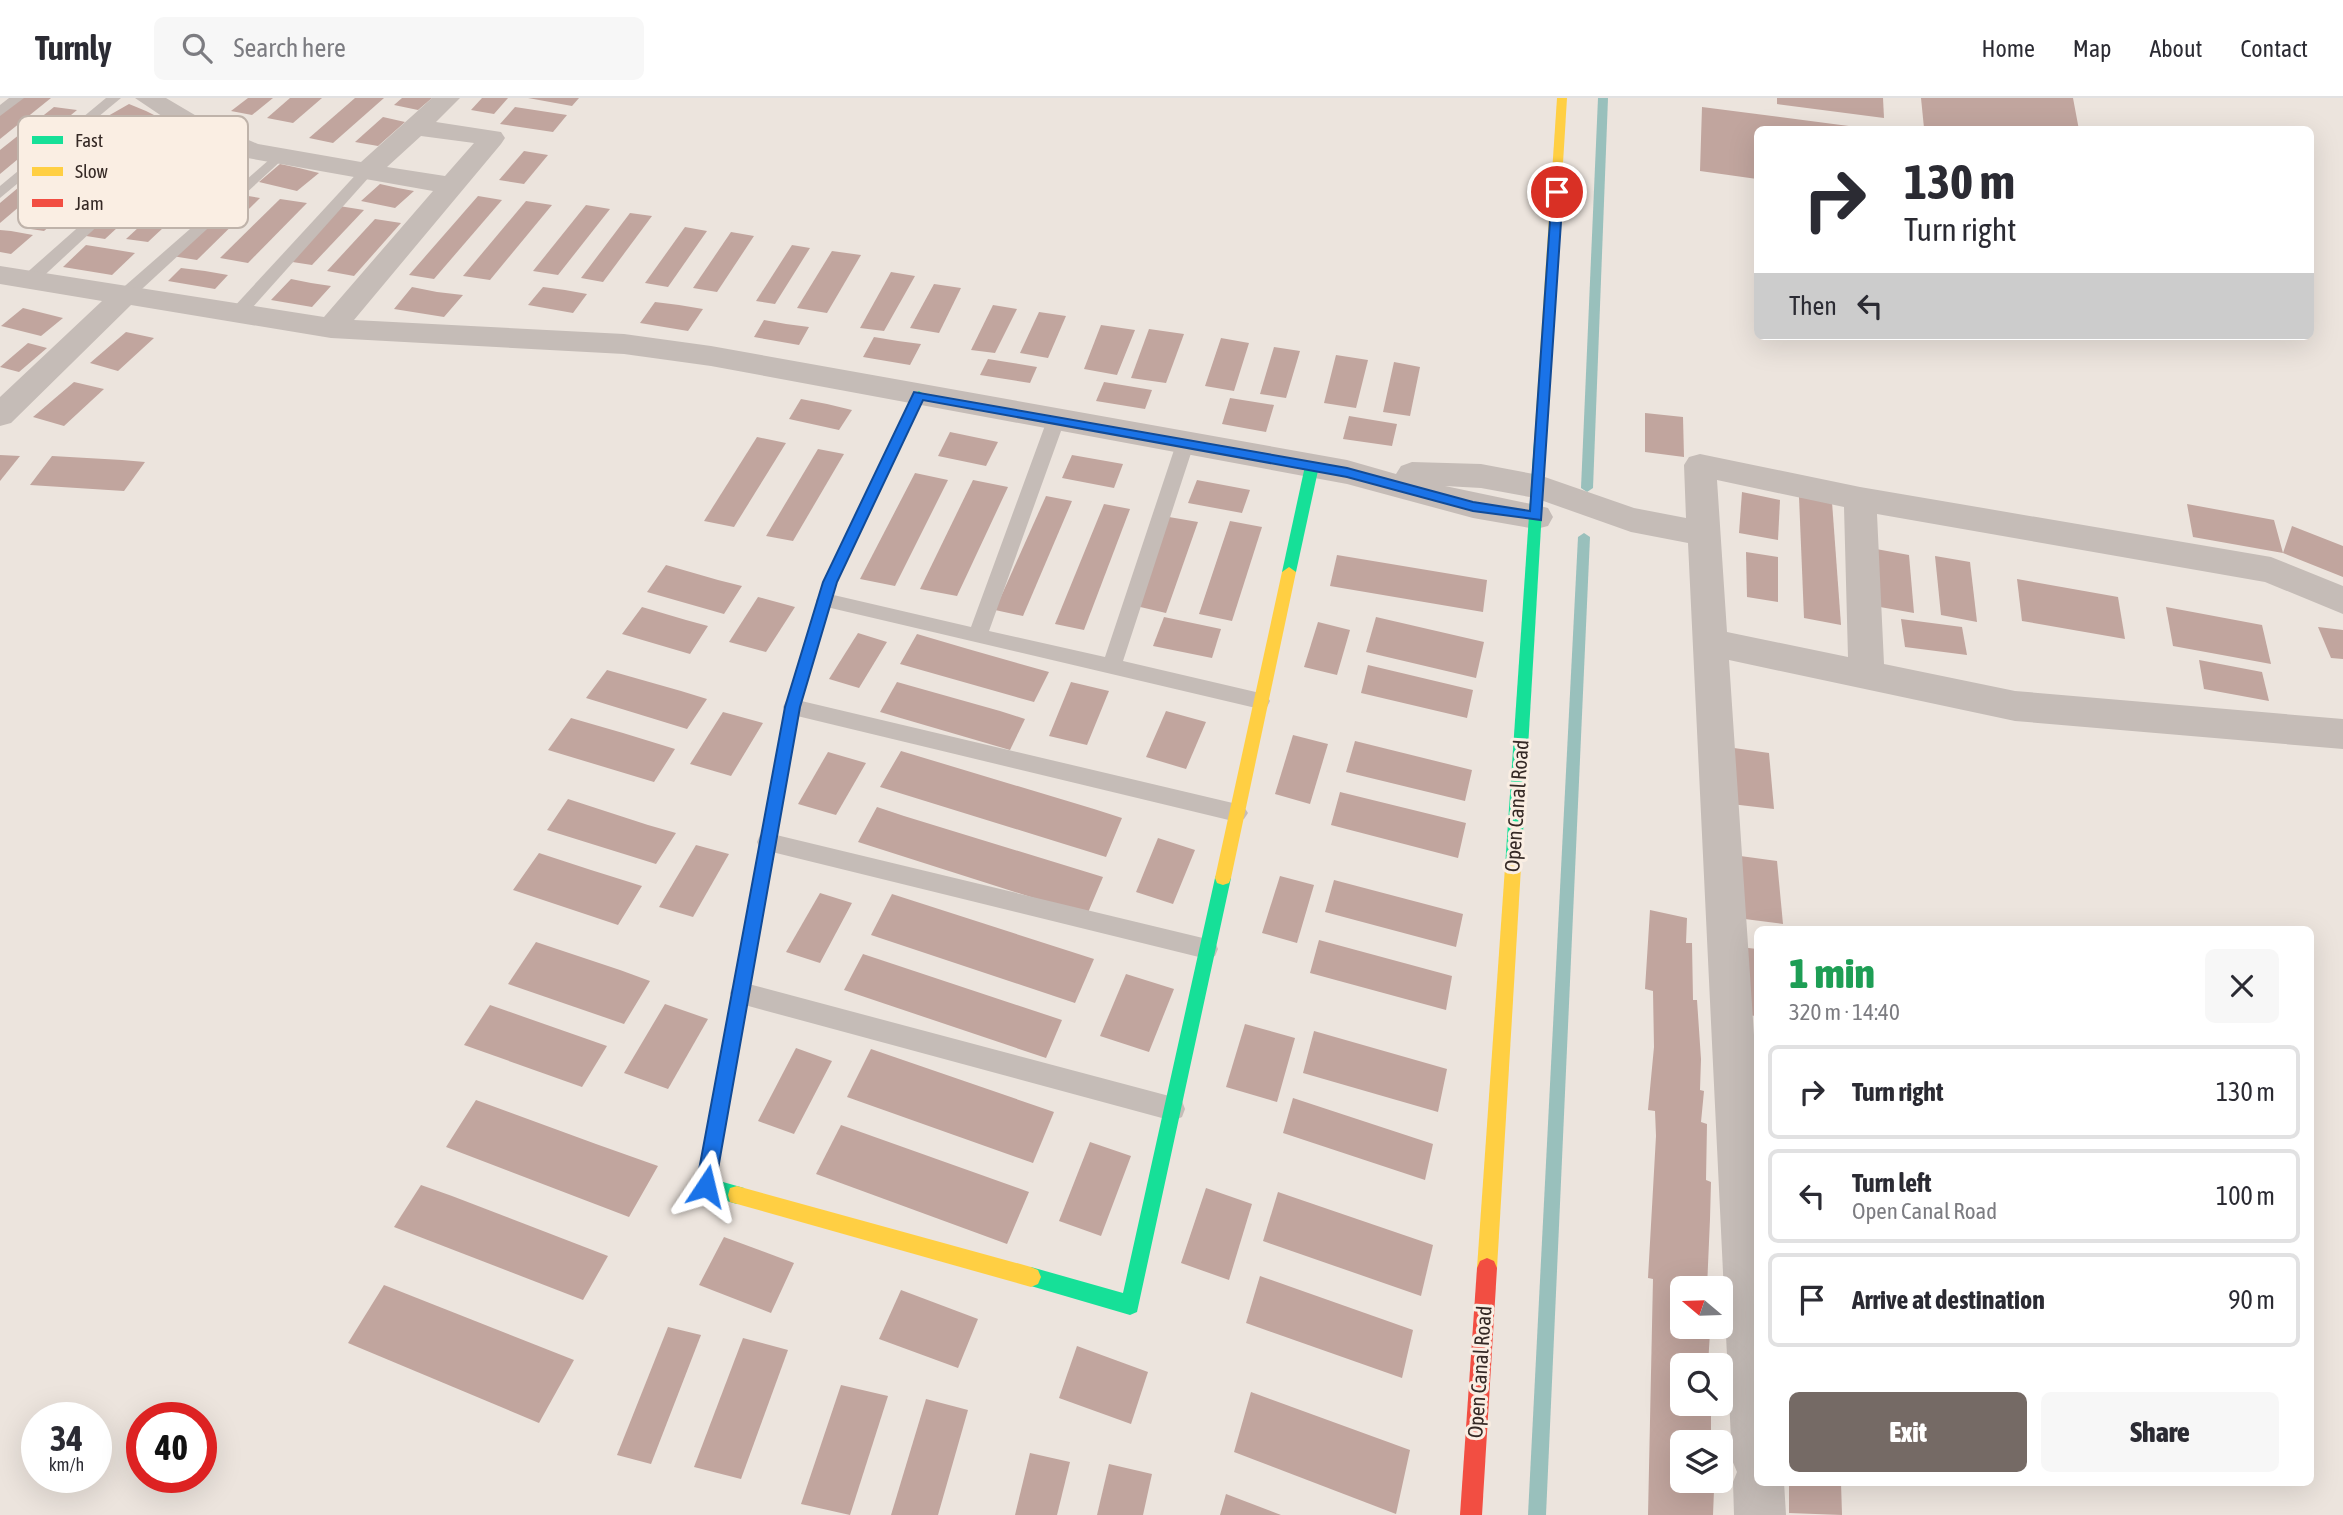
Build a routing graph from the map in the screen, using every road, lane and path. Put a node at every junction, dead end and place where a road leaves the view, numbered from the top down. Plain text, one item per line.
1 (17, 98) edge
2 (114, 98) edge
3 (148, 98) edge
4 (447, 98) edge
5 (1562, 98) edge
6 (0, 112) edge
7 (93, 116) edge
8 (178, 116) edge
9 (415, 127) junction
10 (248, 150) edge
11 (278, 156) junction
12 (366, 172) junction
13 (18, 179) edge
14 (248, 183) edge
15 (453, 186) junction
16 (0, 194) edge
17 (75, 228) edge
18 (199, 228) edge
19 (15, 278) edge
20 (124, 296) junction
21 (238, 313) junction
22 (331, 328) junction
23 (919, 395) junction
24 (0, 415) edge
25 (1056, 420) junction
26 (1185, 444) junction
27 (1311, 466) junction
28 (1860, 499) junction
29 (1538, 502) junction
30 (1703, 533) junction
31 (825, 600) junction
32 (2343, 601) edge
33 (978, 635) junction
34 (1710, 642) junction
35 (1112, 666) junction
36 (1867, 677) junction
37 (1261, 701) junction
38 (793, 707) junction
39 (2343, 734) edge
40 (1237, 813) junction
41 (768, 842) junction
42 (1207, 948) junction
43 (741, 993) junction
44 (1173, 1108) junction
45 (1754, 1408) edge
46 (1758, 1486) edge
47 (1471, 1515) edge
48 (1760, 1515) edge

1 - 6 lane
2 - 7 lane
3 - 8 street
4 - 9 street
5 - 29 street, Open Canal Road
9 - 12 street
9 - 15 street
10 - 11 street
11 - 12 street
11 - 14 lane
12 - 15 street
12 - 21 lane
13 - 16 lane
15 - 22 street
17 - 19 lane
18 - 20 lane
19 - 20 street
20 - 21 street
20 - 24 street
21 - 22 street
22 - 23 street
23 - 25 street
23 - 31 street
25 - 26 street
25 - 33 lane
26 - 27 street
26 - 35 lane
27 - 29 street
27 - 37 street
28 - 30 street
28 - 32 street
28 - 36 street
29 - 30 street
29 - 47 street, Open Canal Road
30 - 34 street
31 - 33 lane
31 - 38 street
33 - 35 lane
34 - 36 street
34 - 45 street
35 - 37 lane
36 - 39 street
37 - 40 street
38 - 40 lane
38 - 41 street
40 - 42 street
41 - 42 lane
41 - 43 street
42 - 44 street
43 - 44 lane
43 - 44 street
46 - 48 street

